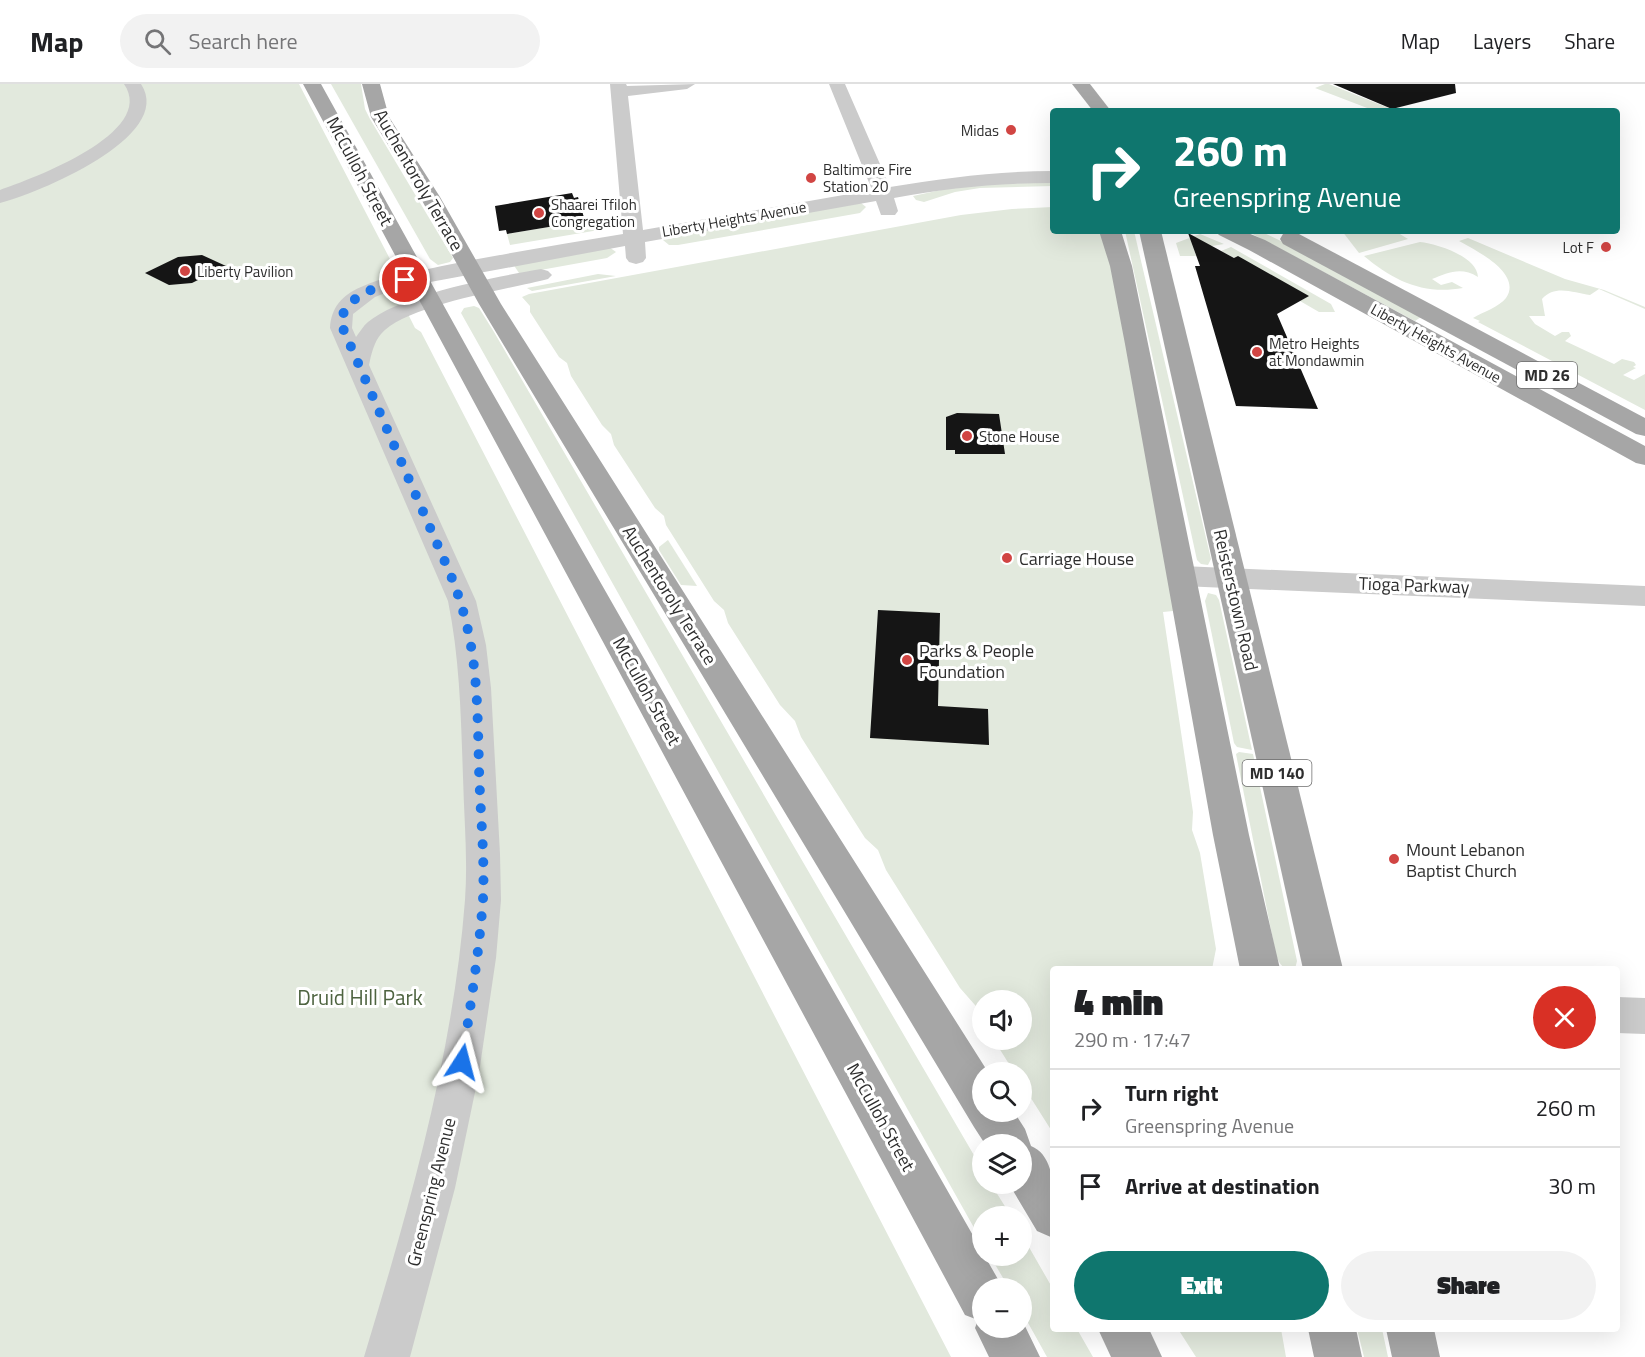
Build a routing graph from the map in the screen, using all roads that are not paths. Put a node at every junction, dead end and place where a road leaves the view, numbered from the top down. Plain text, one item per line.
1 (132, 84) edge
2 (312, 84) edge
3 (371, 84) edge
4 (687, 84) edge
5 (837, 84) edge
6 (1081, 84) edge
7 (618, 88) edge
8 (1100, 108) edge
9 (1050, 177) edge
10 (1050, 195) edge
11 (0, 196) edge
12 (977, 198) dead end
13 (885, 202) junction
14 (933, 205) dead end
15 (1111, 234) edge
16 (1151, 234) edge
17 (1233, 234) edge
18 (1279, 234) edge
19 (1287, 234) edge
20 (719, 243) dead end
21 (635, 247) junction
22 (697, 247) dead end
23 (1331, 259) junction
24 (475, 277) junction
25 (418, 278) junction
26 (431, 303) junction
27 (357, 366) junction
28 (1645, 428) edge
29 (1645, 458) edge
30 (1182, 576) junction
31 (1231, 578) junction
32 (1645, 596) edge
33 (1259, 966) edge
34 (1322, 966) edge
35 (1620, 1015) edge
36 (1645, 1017) edge
37 (972, 1085) edge
38 (1032, 1180) edge
39 (1050, 1210) edge
40 (972, 1280) edge
41 (1124, 1332) edge
42 (1333, 1332) edge
43 (1411, 1332) edge
44 (1005, 1338) edge
45 (387, 1357) edge
46 (1016, 1357) edge
47 (1138, 1357) edge
48 (1338, 1357) edge
49 (1416, 1357) edge

1 - 11 street
2 - 25 main road, McCulloh Street
3 - 24 main road, Auchentoroly Terrace
4 - 7 street
5 - 13 street
6 - 8 main road
7 - 21 street
9 - 13 street, Liberty Heights Avenue
10 - 12 street
13 - 14 street, Liberty Heights Avenue
13 - 20 street, Liberty Heights Avenue
13 - 21 street, Liberty Heights Avenue
15 - 30 main road, MD 140
16 - 31 main road, Reisterstown Road / MD 140
17 - 29 main road, Liberty Heights Avenue / MD 26
18 - 23 main road, Liberty Heights Avenue / MD 26
19 - 23 main road
21 - 22 street, Liberty Heights Avenue
21 - 24 street, Liberty Heights Avenue
23 - 28 main road, Liberty Heights Avenue / MD 26
24 - 25 street, Liberty Heights Avenue
24 - 26 street, Liberty Heights Avenue
24 - 37 main road, Auchentoroly Terrace
25 - 26 main road, McCulloh Street
25 - 27 street, Greenspring Avenue
26 - 27 street
26 - 40 main road, McCulloh Street
27 - 45 street, Greenspring Avenue
30 - 31 street, Tioga Parkway
30 - 33 main road, MD 140
31 - 32 street, Tioga Parkway
31 - 34 main road, Reisterstown Road / MD 140
35 - 36 street
38 - 39 main road
41 - 47 main road
42 - 48 main road
43 - 49 main road
44 - 46 main road

